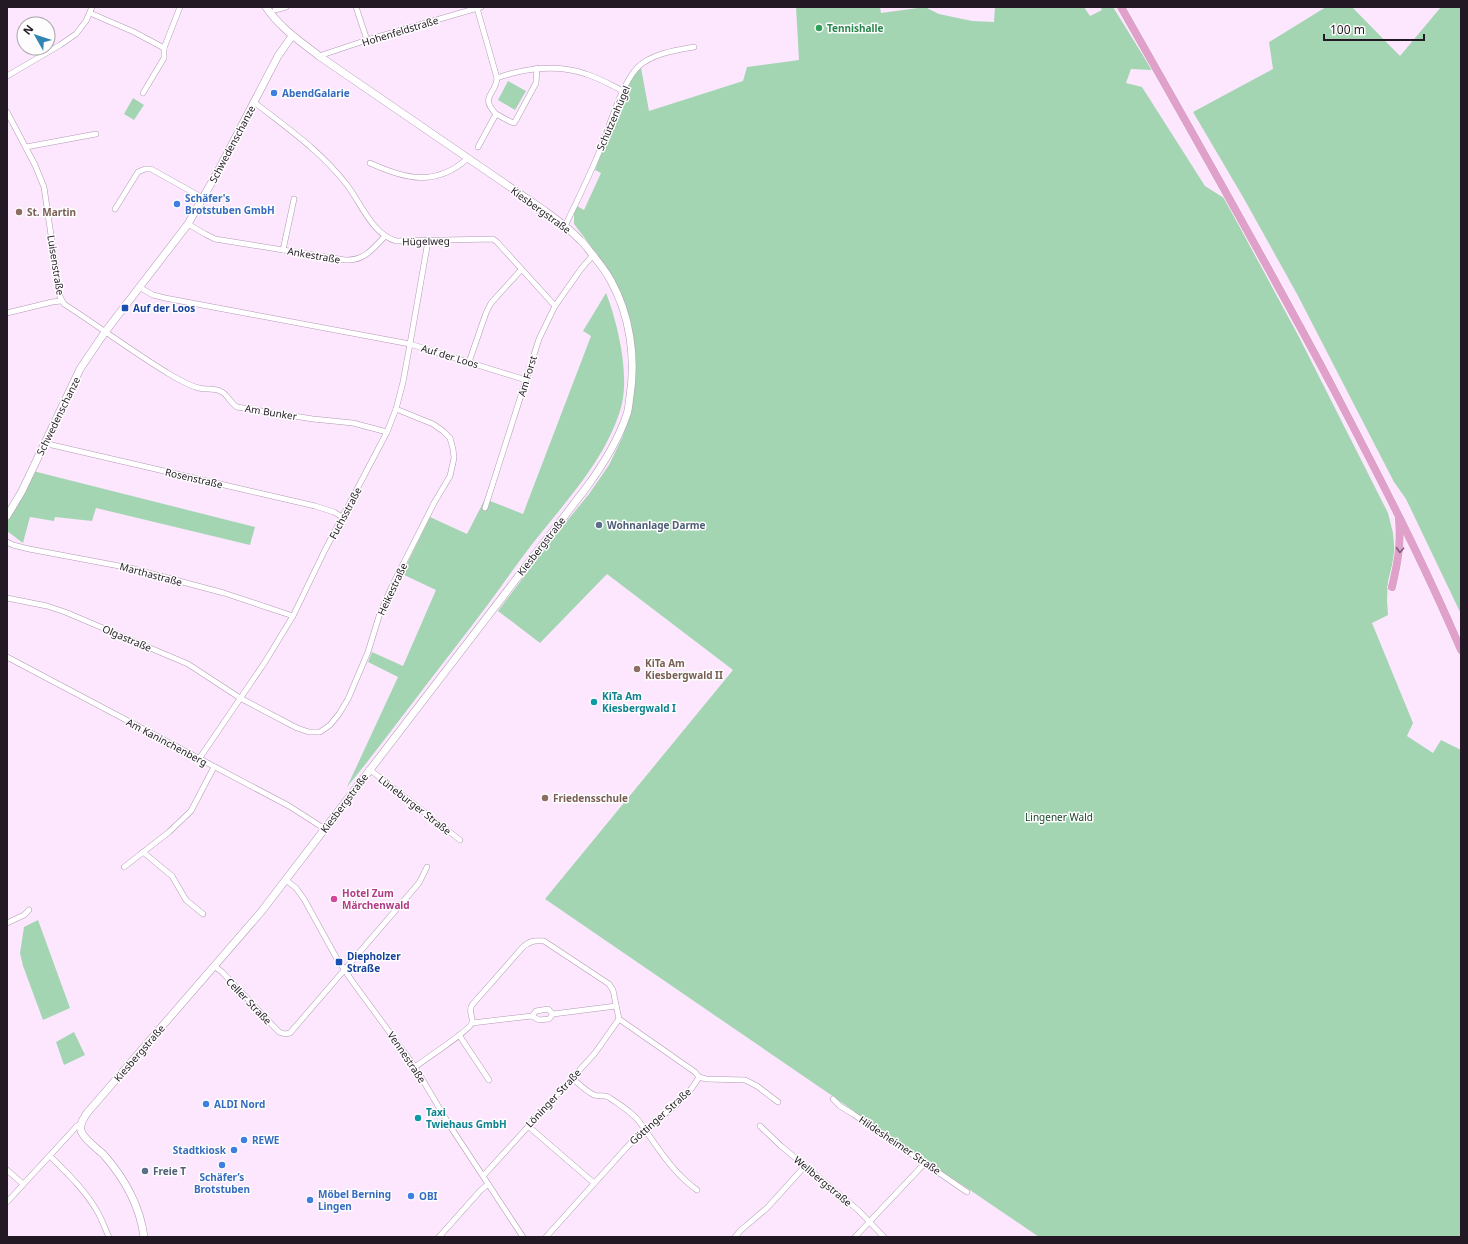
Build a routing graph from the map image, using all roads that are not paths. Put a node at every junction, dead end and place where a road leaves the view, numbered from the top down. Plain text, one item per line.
1 (92, 7) edge
2 (180, 7) edge
3 (266, 7) edge
4 (286, 7) edge
5 (356, 7) edge
6 (1121, 7) edge
7 (479, 8) edge
8 (275, 10) dead end
9 (90, 13) junction
10 (292, 36) junction
11 (367, 40) junction
12 (694, 47) dead end
13 (164, 48) junction
14 (319, 56) junction
15 (537, 68) junction
16 (7, 76) edge
17 (497, 78) junction
18 (623, 91) junction
19 (143, 93) dead end
20 (254, 102) junction
21 (7, 112) edge
22 (496, 114) junction
23 (96, 134) dead end
24 (26, 147) junction
25 (478, 147) dead end
26 (467, 159) junction
27 (370, 163) dead end
28 (203, 198) junction
29 (294, 200) dead end
30 (115, 209) dead end
31 (188, 224) junction
32 (565, 226) junction
33 (385, 236) junction
34 (428, 240) junction
35 (283, 250) junction
36 (593, 255) junction
37 (522, 270) junction
38 (140, 287) junction
39 (61, 301) junction
40 (555, 306) junction
41 (7, 313) edge
42 (105, 332) junction
43 (410, 344) junction
44 (469, 362) junction
45 (526, 380) junction
46 (396, 410) junction
47 (387, 432) junction
48 (45, 441) junction
49 (485, 508) dead end
50 (1398, 512) junction
51 (7, 516) edge
52 (342, 517) junction
53 (7, 542) edge
54 (1392, 587) dead end
55 (7, 598) edge
56 (293, 616) junction
57 (1461, 650) edge
58 (7, 657) edge
59 (240, 698) junction
60 (199, 759) junction
61 (214, 767) junction
62 (369, 769) junction
63 (325, 829) junction
64 (460, 840) dead end
65 (143, 852) junction
66 (427, 866) dead end
67 (124, 867) dead end
68 (286, 880) junction
69 (29, 910) dead end
70 (203, 914) dead end
71 (7, 923) edge
72 (214, 966) junction
73 (344, 970) junction
74 (616, 1006) junction
75 (553, 1014) junction
76 (532, 1016) junction
77 (620, 1019) junction
78 (472, 1023) junction
79 (459, 1035) junction
80 (415, 1067) junction
81 (699, 1077) junction
82 (572, 1078) junction
83 (489, 1080) dead end
84 (833, 1099) dead end
85 (778, 1102) dead end
86 (82, 1123) junction
87 (528, 1126) junction
88 (760, 1126) dead end
89 (644, 1130) junction
90 (50, 1156) junction
91 (924, 1164) junction
92 (805, 1166) junction
93 (7, 1170) edge
94 (484, 1175) junction
95 (594, 1183) junction
96 (23, 1184) junction
97 (488, 1184) junction
98 (697, 1190) dead end
99 (967, 1192) dead end
100 (7, 1202) edge
101 (869, 1222) junction
102 (109, 1237) edge
103 (144, 1237) edge
104 (439, 1237) edge
105 (523, 1237) edge
106 (546, 1237) edge
107 (735, 1237) edge
108 (855, 1237) edge
109 (884, 1237) edge

1 - 9 street
2 - 13 street
3 - 10 street, Kiesbergstraße
4 - 8 street
5 - 11 street
6 - 50 main road
7 - 11 street, Hohenfeldstraße
7 - 17 street
9 - 13 street
9 - 16 street
10 - 14 street, Kiesbergstraße
10 - 20 street, Schwedenschanze
11 - 14 street, Hohenfeldstraße
12 - 18 street, Schützenhügel
13 - 19 street
14 - 26 street, Kiesbergstraße
15 - 17 street
15 - 18 street
15 - 22 street
17 - 22 street
18 - 32 street, Schützenhügel
20 - 28 street, Schwedenschanze
20 - 33 street
21 - 24 street, Luisenstraße
22 - 25 street
23 - 24 street
24 - 39 street, Luisenstraße
26 - 27 street
26 - 32 street, Kiesbergstraße
28 - 30 street
28 - 31 street, Schwedenschanze
29 - 35 street, Ankestraße
31 - 35 street, Ankestraße
31 - 38 street, Schwedenschanze
32 - 36 street, Kiesbergstraße
33 - 34 street, Hügelweg
33 - 35 street, Ankestraße
34 - 37 street, Hügelweg
34 - 43 street, Fuchsstraße
36 - 40 street, Am Forst
36 - 62 street, Kiesbergstraße
37 - 40 street, Hügelweg
37 - 44 street
38 - 42 street, Schwedenschanze
38 - 43 street, Auf der Loos
39 - 41 street
39 - 42 street, Luisenstraße
40 - 45 street, Am Forst
42 - 47 street, Am Bunker
42 - 48 street, Schwedenschanze
43 - 44 street, Auf der Loos
43 - 46 street, Fuchsstraße
44 - 45 street, Auf der Loos
45 - 49 street, Am Forst
46 - 47 street, Fuchsstraße
46 - 59 street, Heikestraße
47 - 52 street, Fuchsstraße
48 - 51 street, Schwedenschanze
48 - 52 street, Rosenstraße
50 -> 54 main road
50 - 57 main road
52 - 56 street, Fuchsstraße
53 - 56 street, Marthastraße
55 - 59 street, Olgastraße
56 - 59 street, Fuchsstraße
58 - 60 street, Am Kaninchenberg
59 - 60 street, Fuchsstraße
60 - 61 street, Am Kaninchenberg
61 - 63 street, Am Kaninchenberg
61 - 65 street
62 - 63 street, Kiesbergstraße
62 - 64 street, Lüneburger Straße
63 - 68 street, Kiesbergstraße
65 - 67 street
65 - 70 street
66 - 73 street
68 - 72 street, Kiesbergstraße
68 - 73 street, Vennestraße
69 - 71 street
72 - 73 street, Celler Straße
72 - 86 street, Kiesbergstraße
73 - 80 street, Vennestraße
74 - 75 street
74 - 77 street
74 - 78 street
75 - 76 street
75 - 76 street
76 - 78 street
77 - 81 street
77 - 82 street, Löninger Straße
78 - 79 street
79 - 80 street
79 - 83 street
80 - 94 street, Vennestraße
81 - 85 street
81 - 89 street, Göttinger Straße
82 - 87 street, Löninger Straße
82 - 89 street
84 - 91 street, Hildesheimer Straße
86 - 90 street, Kiesbergstraße
86 - 103 street
87 - 94 street, Löninger Straße
87 - 95 street
88 - 92 street, Wellbergstraße
89 - 95 street, Göttinger Straße
89 - 98 street
90 - 96 street, Kiesbergstraße
90 - 102 street
91 - 99 street, Hildesheimer Straße
91 - 101 street
92 - 101 street, Wellbergstraße
92 - 107 street
93 - 96 street
94 - 97 street, Vennestraße
95 - 106 street, Göttinger Straße
96 - 100 street, Kiesbergstraße
97 - 104 street
97 - 105 street, Vennestraße
101 - 108 street
101 - 109 street, Wellbergstraße

